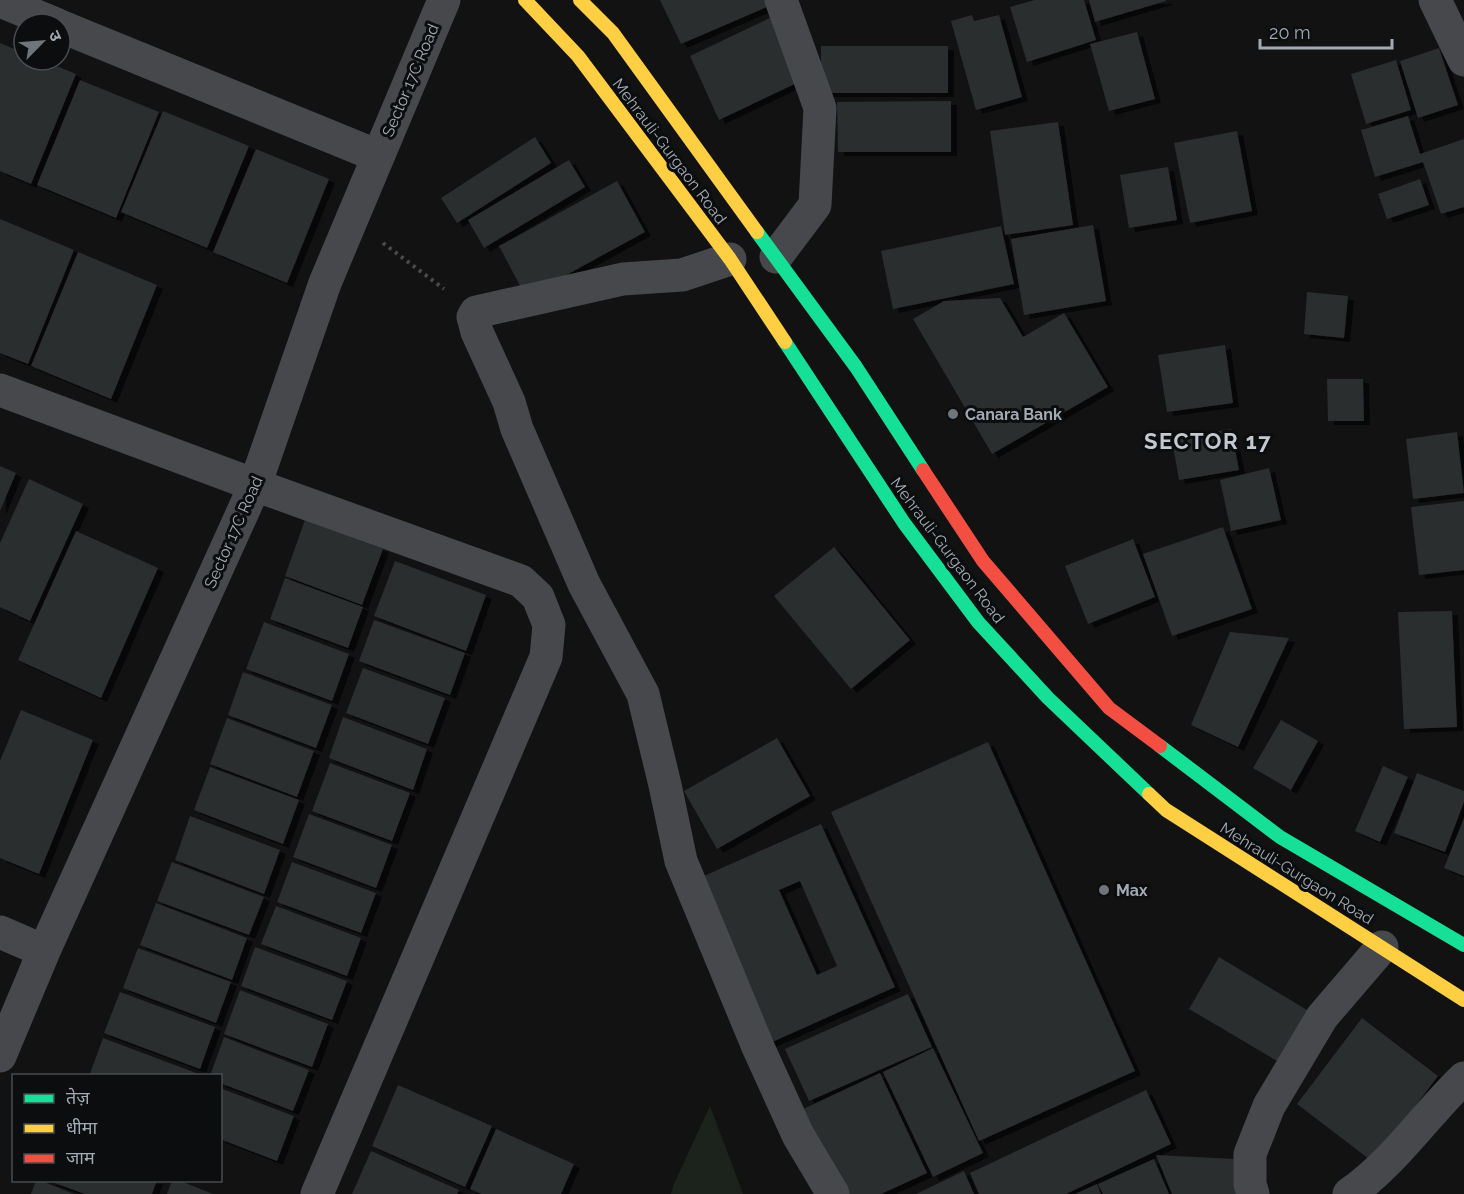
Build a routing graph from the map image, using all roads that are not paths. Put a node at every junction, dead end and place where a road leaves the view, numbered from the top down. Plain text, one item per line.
1 (444, 0) edge
2 (525, 0) edge
3 (580, 0) edge
4 (781, 0) edge
5 (1435, 0) edge
6 (0, 1) edge
7 (27, 12) edge
8 (72, 31) edge
9 (1464, 60) edge
10 (378, 156) junction
11 (776, 257) junction
12 (730, 259) junction
13 (0, 390) edge
14 (255, 485) junction
15 (0, 932) edge
16 (1464, 945) edge
17 (1382, 947) junction
18 (44, 951) junction
19 (1464, 1000) edge
20 (0, 1056) edge
21 (1464, 1078) edge
22 (317, 1194) edge
23 (833, 1194) edge
24 (1253, 1194) edge
25 (1349, 1194) edge

1 - 10 street, Sector 17C Road
2 - 12 main road, Mehrauli-Gurgaon Road
3 - 11 main road, Mehrauli-Gurgaon Road
4 - 11 street
5 - 9 street
6 - 7 street
8 - 10 street
10 - 14 street, Sector 17C Road
11 - 16 main road, Mehrauli-Gurgaon Road
12 - 17 main road, Mehrauli-Gurgaon Road
12 - 23 street
13 - 14 street
14 - 18 street, Sector 17C Road
14 - 22 street
15 - 18 street
17 - 19 main road, Mehrauli-Gurgaon Road
17 - 24 street
18 - 20 street, Sector 17C Road
21 - 25 street

